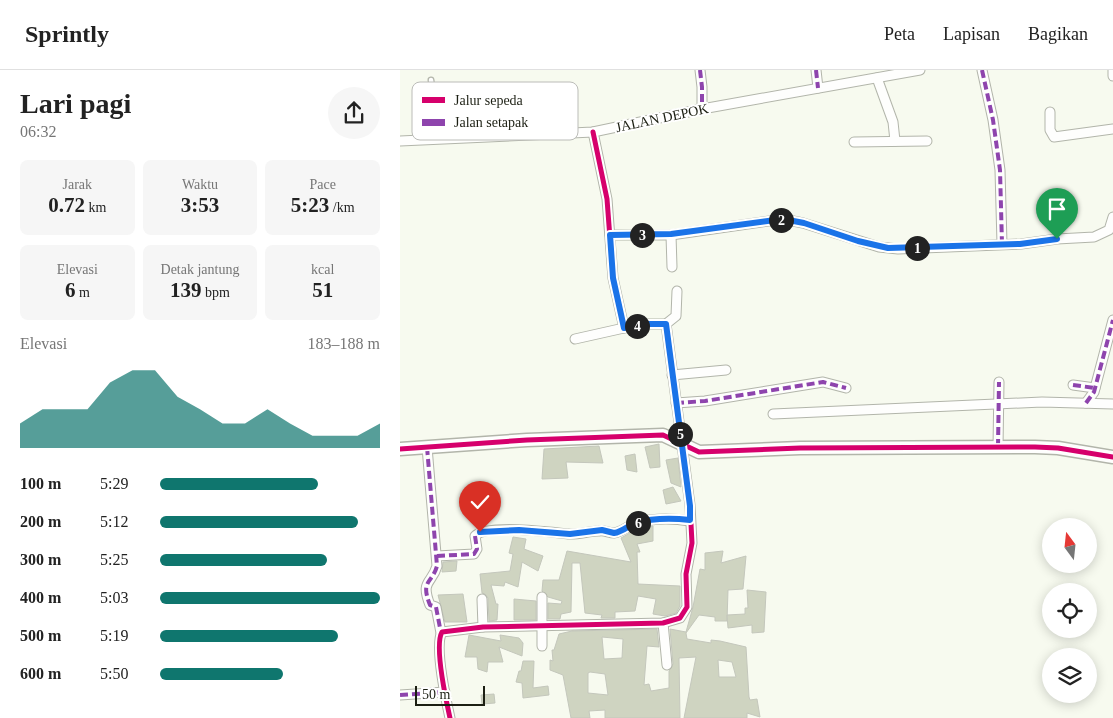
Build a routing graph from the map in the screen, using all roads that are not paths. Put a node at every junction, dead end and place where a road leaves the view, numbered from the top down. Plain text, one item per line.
1 (700, 70) edge
2 (816, 70) edge
3 (920, 70) edge
4 (982, 70) edge
5 (1112, 70) edge
6 (1113, 76) edge
7 (876, 78) junction
8 (818, 88) junction
9 (702, 109) junction
10 (1050, 112) dead end
11 (1113, 130) edge
12 (593, 132) junction
13 (578, 133) edge
14 (420, 140) edge
15 (400, 141) edge
16 (895, 141) junction
17 (927, 141) dead end
18 (854, 142) dead end
19 (1113, 217) edge
20 (671, 234) junction
21 (610, 235) junction
22 (1002, 244) junction
23 (672, 267) dead end
24 (677, 291) dead end
25 (1113, 320) edge
26 (666, 324) junction
27 (624, 328) junction
28 (575, 338) dead end
29 (726, 370) dead end
30 (672, 375) junction
31 (999, 382) dead end
32 (1073, 385) dead end
33 (1091, 387) junction
34 (846, 388) dead end
35 (999, 401) junction
36 (676, 403) junction
37 (1086, 403) junction
38 (1113, 404) edge
39 (773, 414) dead end
40 (682, 445) junction
41 (427, 447) junction
42 (998, 447) junction
43 (400, 449) edge
44 (1113, 457) edge
45 (690, 520) junction
46 (437, 556) junction
47 (542, 597) dead end
48 (482, 599) dead end
49 (663, 623) junction
50 (542, 624) junction
51 (483, 626) junction
52 (440, 633) junction
53 (542, 646) dead end
54 (667, 665) dead end
55 (445, 692) junction
56 (400, 695) edge
57 (450, 718) edge

1 - 9 street
2 - 8 street
3 - 7 street, JALAN DEPOK
4 - 22 street
5 - 6 street
7 - 8 street, JALAN DEPOK
7 - 16 street
8 - 9 street, JALAN DEPOK
9 - 12 street, JALAN DEPOK
10 - 11 street
12 - 13 street, JALAN DEPOK
12 - 21 street
14 - 15 street, JALAN DEPOK
16 - 17 street
16 - 18 street
19 - 22 street
20 - 21 street
20 - 22 street
20 - 23 street
21 - 27 street
24 - 26 street
25 - 33 street
26 - 27 street
26 - 30 street
27 - 28 street
29 - 30 street
30 - 36 street
31 - 35 street
32 - 33 street
33 - 37 street
34 - 36 street
35 - 37 street
35 - 39 street
35 - 42 street
36 - 40 street
37 - 38 street
40 - 41 street
40 - 42 street
40 - 45 street
41 - 43 street
41 - 46 street
42 - 44 street
45 - 46 street
45 - 49 street
46 - 52 street
47 - 50 street
48 - 51 street
49 - 50 street
49 - 54 street
50 - 51 street
50 - 53 street
51 - 52 street
52 - 55 street
55 - 56 street
55 - 57 street

